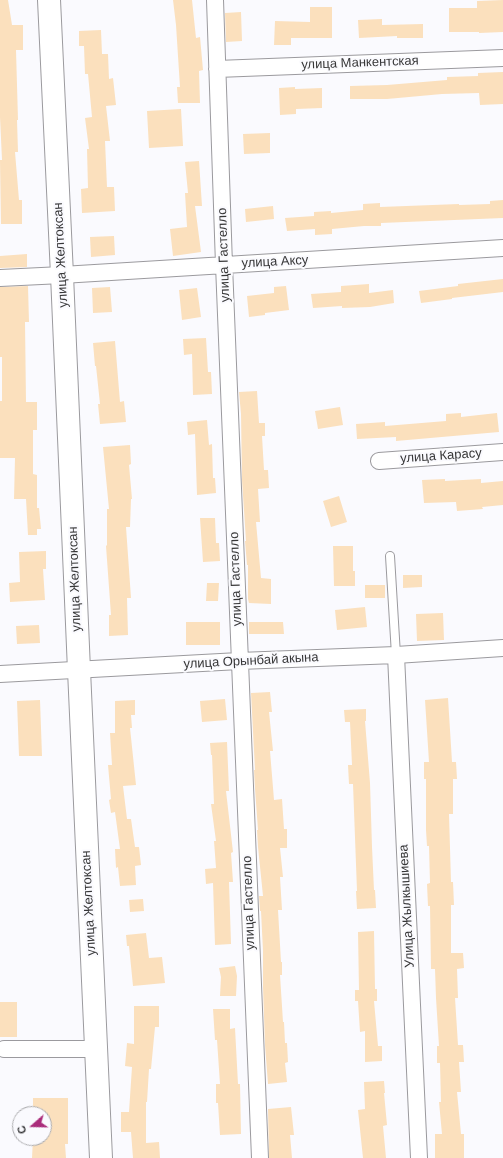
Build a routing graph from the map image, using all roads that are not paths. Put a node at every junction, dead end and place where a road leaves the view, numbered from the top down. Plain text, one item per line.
1 (49, 0) edge
2 (215, 0) edge
3 (503, 58) edge
4 (217, 69) junction
5 (503, 248) edge
6 (224, 265) junction
7 (62, 275) junction
8 (0, 278) edge
9 (503, 452) edge
10 (379, 461) dead end
11 (390, 556) dead end
12 (501, 651) edge
13 (396, 655) junction
14 (239, 661) junction
15 (79, 670) junction
16 (0, 674) edge
17 (4, 1049) dead end
18 (96, 1049) junction
19 (101, 1158) edge
20 (260, 1158) edge
21 (418, 1158) edge

1 - 7 main road, улица Желтоксан
2 - 4 street, улица Гастелло
3 - 4 street, улица Манкентская
4 - 6 street, улица Гастелло
5 - 6 street, улица Аксу
6 - 7 street, улица Аксу
6 - 14 street, улица Гастелло
7 - 8 street, улица Аксу
7 - 15 main road, улица Желтоксан
9 - 10 street, улица Карасу
11 - 13 lane
12 - 13 street, улица Орынбай акына
13 - 14 street, улица Орынбай акына
13 - 21 street, Улица Жылкышиева
14 - 15 street, улица Орынбай акына
14 - 20 street, улица Гастелло
15 - 16 street, улица Орынбай акына
15 - 18 main road, улица Желтоксан
17 - 18 street
18 - 19 main road, улица Желтоксан

